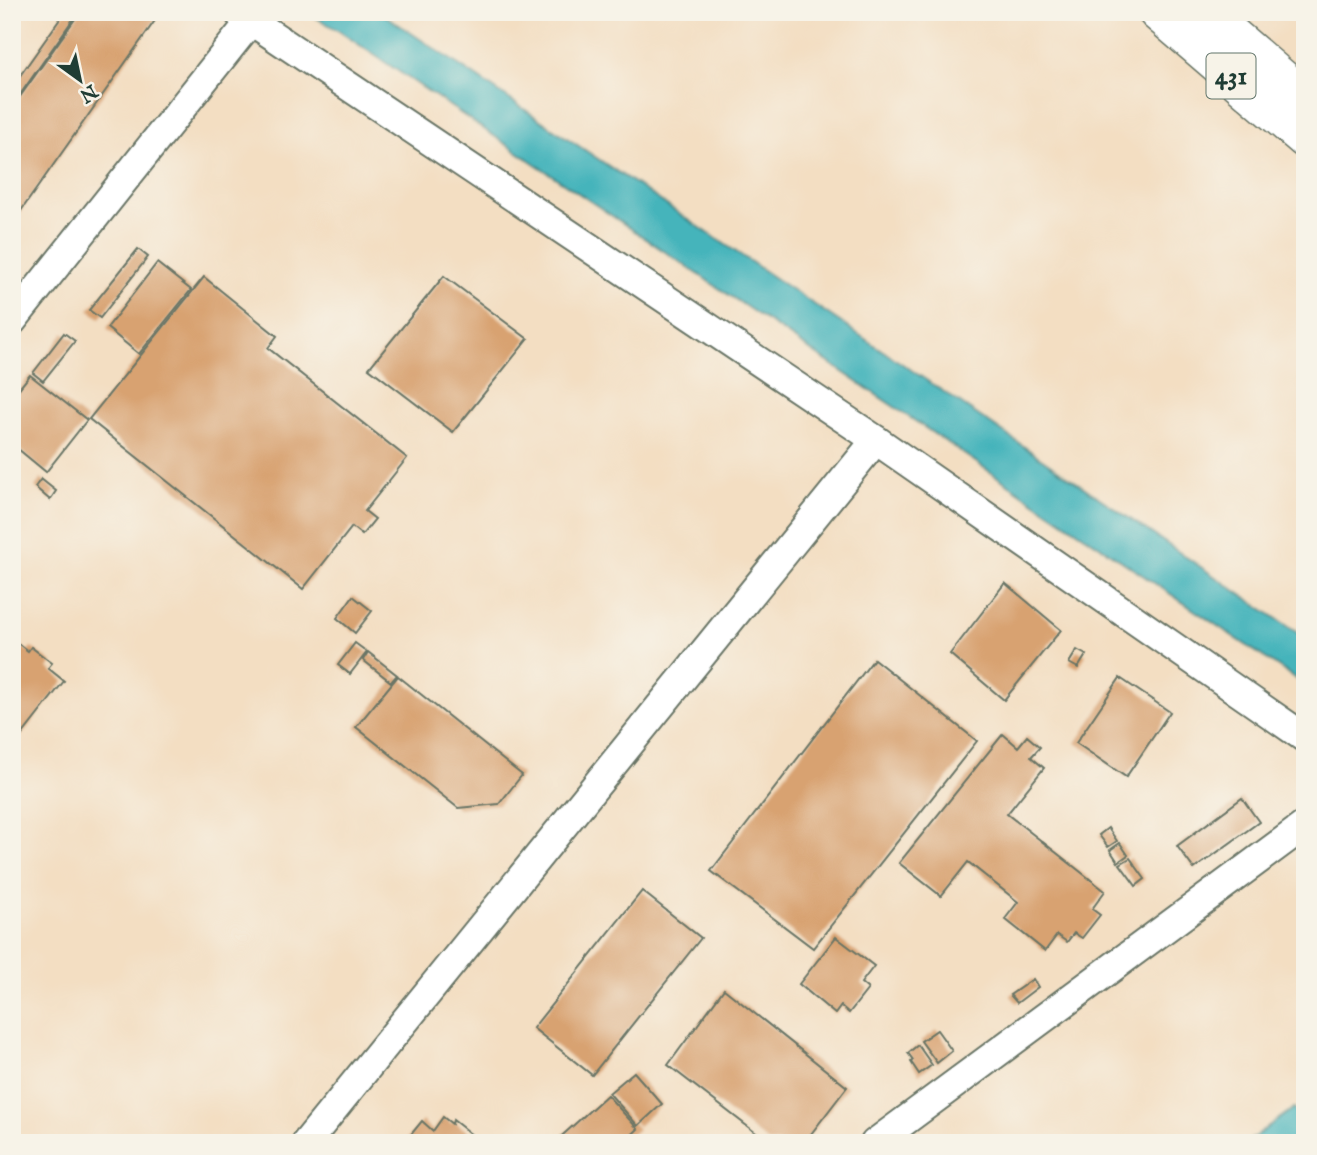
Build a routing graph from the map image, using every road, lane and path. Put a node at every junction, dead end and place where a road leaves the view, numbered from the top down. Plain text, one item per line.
1 (1157, 12) edge
2 (1205, 12) edge
3 (249, 15) edge
4 (1305, 98) edge
5 (1305, 139) edge
6 (12, 321) edge
7 (876, 440) junction
8 (1305, 738) edge
9 (1305, 825) edge
10 (306, 1143) edge
11 (875, 1143) edge

1 - 5 highway, 431
2 - 4 highway, 431
3 - 6 street
3 - 7 street
7 - 8 street
7 - 10 street
9 - 11 street

